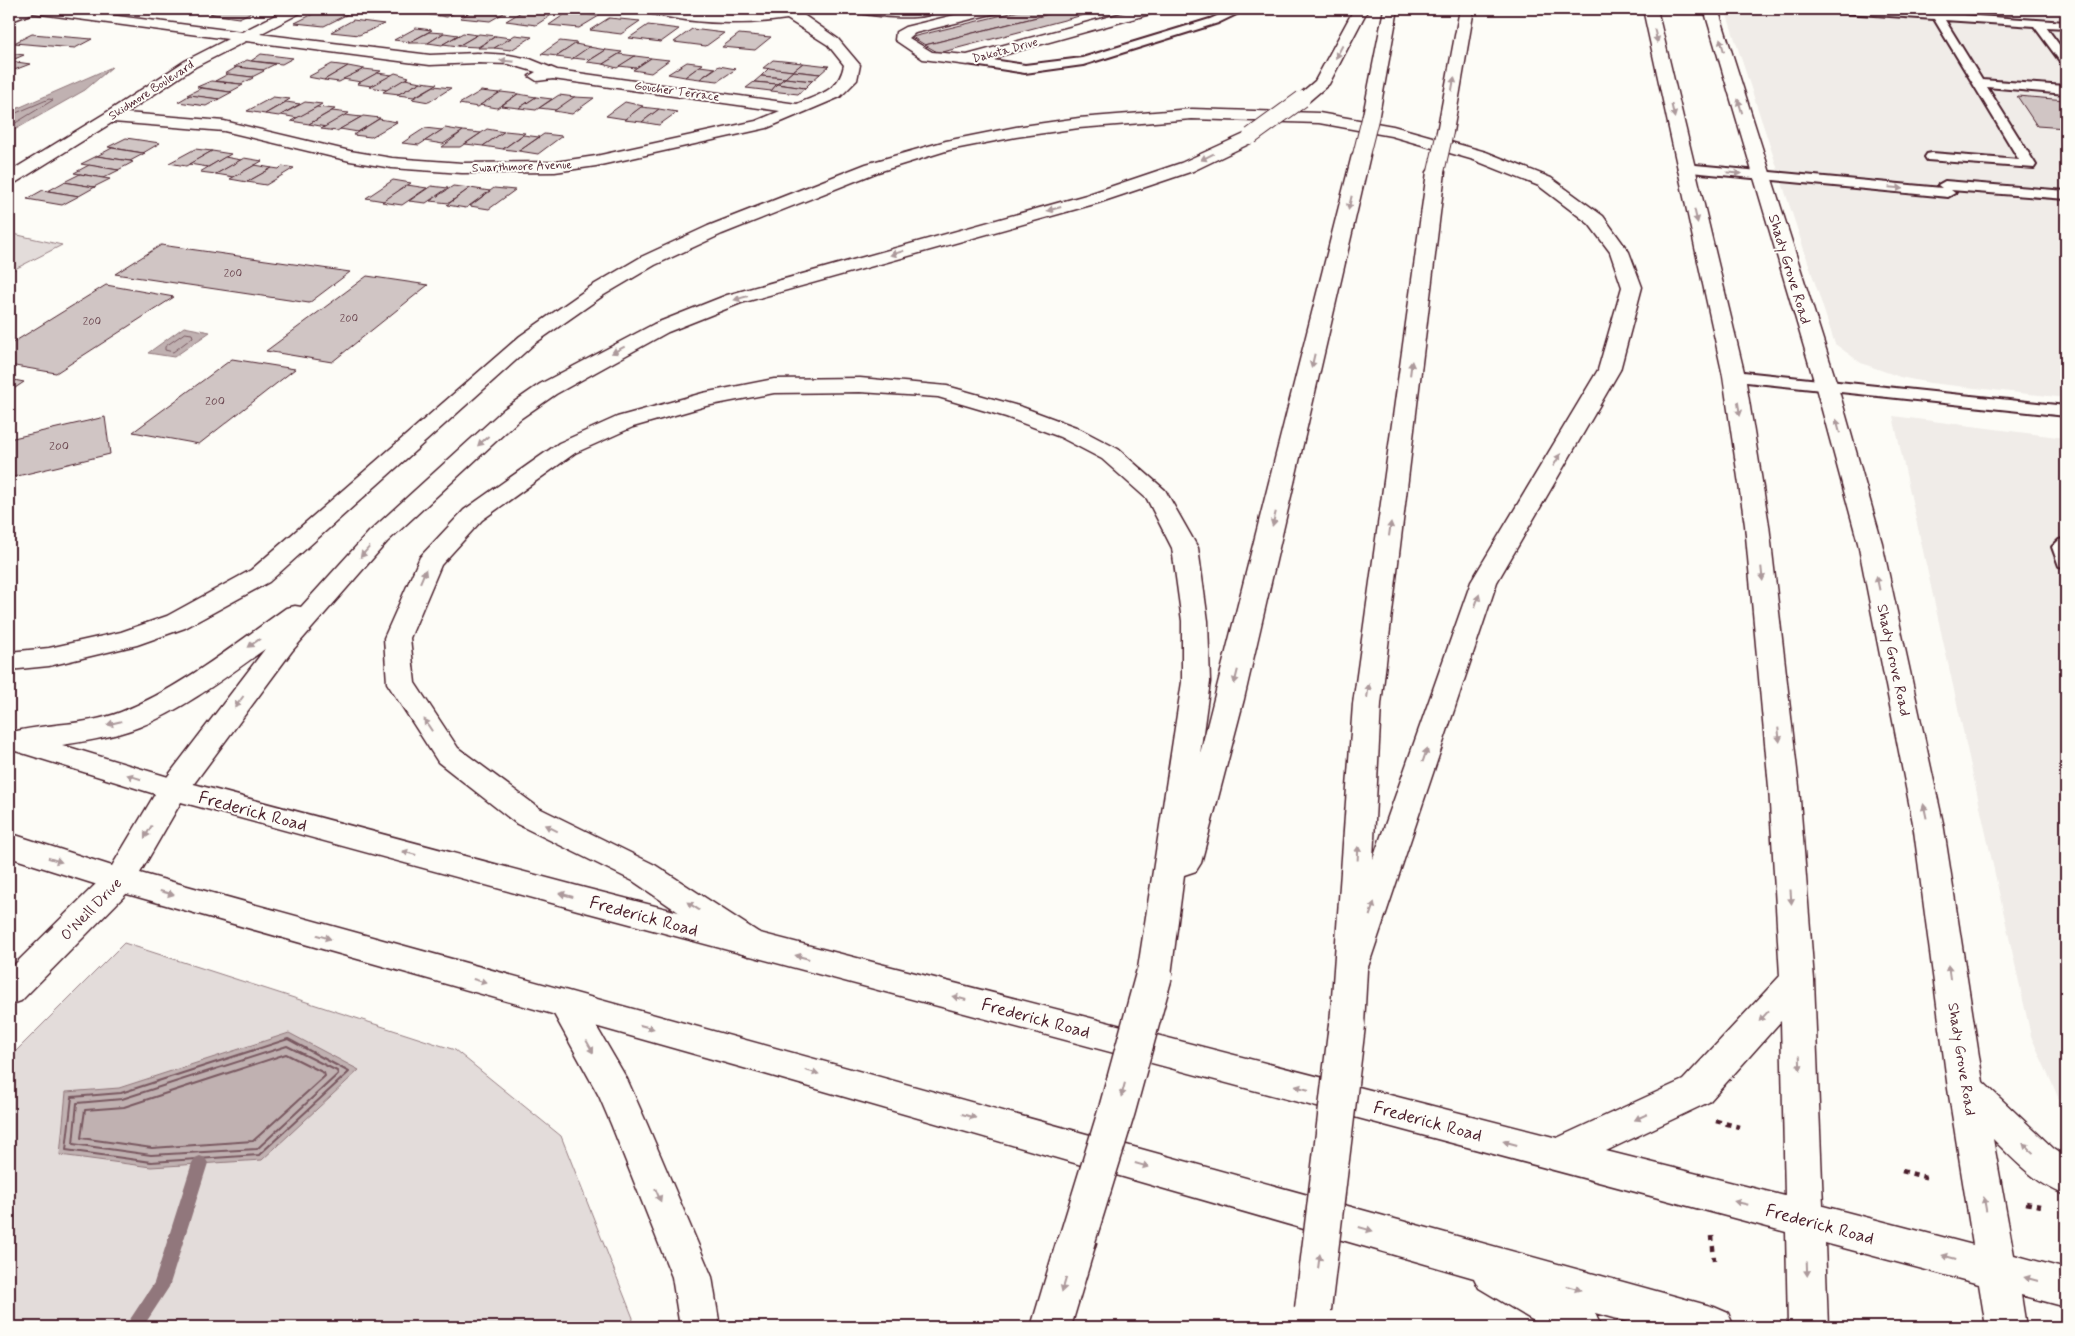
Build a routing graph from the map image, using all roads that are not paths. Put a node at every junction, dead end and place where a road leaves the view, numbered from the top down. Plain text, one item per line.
1 (32, 9) edge
2 (297, 9) edge
3 (650, 9) edge
4 (861, 9) edge
5 (932, 9) edge
6 (995, 9) edge
7 (1152, 9) edge
8 (1242, 9) edge
9 (1361, 9) edge
10 (1391, 9) edge
11 (1467, 9) edge
12 (1650, 9) edge
13 (1711, 9) edge
14 (1830, 9) edge
15 (789, 12) edge
16 (1937, 16) junction
17 (9, 18) edge
18 (2037, 23) junction
19 (2066, 25) edge
20 (243, 35) junction
21 (430, 60) junction
22 (967, 60) junction
23 (2066, 62) edge
24 (483, 74) dead end
25 (553, 74) junction
26 (514, 76) dead end
27 (1978, 83) junction
28 (2066, 90) edge
29 (801, 109) junction
30 (110, 117) junction
31 (1932, 157) dead end
32 (1684, 162) junction
33 (1759, 170) junction
34 (9, 179) edge
35 (2066, 195) edge
36 (1734, 376) junction
37 (1826, 384) junction
38 (2066, 411) edge
39 (2066, 544) edge
40 (2066, 562) edge
41 (336, 584) junction
42 (9, 661) edge
43 (12, 740) edge
44 (172, 789) junction
45 (9, 846) edge
46 (120, 880) junction
47 (749, 943) junction
48 (1350, 971) junction
49 (1154, 976) junction
50 (1797, 980) junction
51 (9, 991) edge
52 (566, 1005) junction
53 (1966, 1089) junction
54 (1557, 1156) junction
55 (2066, 1178) edge
56 (1806, 1220) junction
57 (1460, 1256) junction
58 (1997, 1270) junction
59 (2066, 1288) edge
60 (1312, 1318) edge
61 (700, 1327) edge
62 (1051, 1327) edge
63 (1582, 1327) edge
64 (1714, 1327) edge
65 (1808, 1327) edge
66 (2006, 1327) edge

1 - 17 main road
1 - 20 main road, Goucher Terrace
2 - 20 main road, Skidmore Boulevard
3 - 15 main road
4 - 5 main road
6 - 22 main road, Dakota Drive
7 - 22 main road, Dakota Drive
8 - 22 lane
9 -> 41 main road, bridge
10 -> 49 main road, bridge
48 -> 11 main road, bridge
12 -> 32 main road
33 -> 13 main road, Shady Grove Road
14 - 16 lane
15 - 29 main road, Swarthmore Avenue
16 - 18 lane
16 - 27 lane
18 - 19 lane
18 - 23 lane
20 - 21 main road, Goucher Terrace
20 - 30 main road, Skidmore Boulevard
21 - 24 main road, Goucher Terrace
25 -> 21 main road, Goucher Terrace
25 - 26 main road, Goucher Terrace
25 - 29 main road, Goucher Terrace
27 - 28 lane
27 - 31 lane
29 - 30 main road, Swarthmore Avenue
30 - 34 main road, Skidmore Boulevard
32 - 33 lane
32 -> 36 main road
33 - 35 lane
33 - 37 main road, Shady Grove Road
36 - 37 lane
36 -> 50 main road
37 - 38 lane
53 -> 37 main road, Shady Grove Road
39 - 40 lane
41 -> 43 main road
41 -> 44 main road, O'Neill Drive
48 -> 42 main road
44 -> 43 main road, Frederick Road
44 -> 46 main road, O'Neill Drive
47 -> 44 main road, Frederick Road
45 -> 46 main road
46 - 51 main road, O'Neill Drive
46 -> 52 main road
47 -> 49 main road
54 -> 47 main road, Frederick Road
60 -> 48 main road, bridge
49 -> 62 main road, bridge
50 -> 54 main road
50 -> 56 main road
52 -> 57 main road
52 -> 61 main road
55 -> 53 main road
58 -> 53 main road, Shady Grove Road
56 -> 54 main road, Frederick Road
58 -> 56 main road, Frederick Road
56 -> 65 main road
57 - 63 main road
57 -> 64 main road
59 -> 58 main road, Frederick Road
58 - 66 main road, Shady Grove Road

